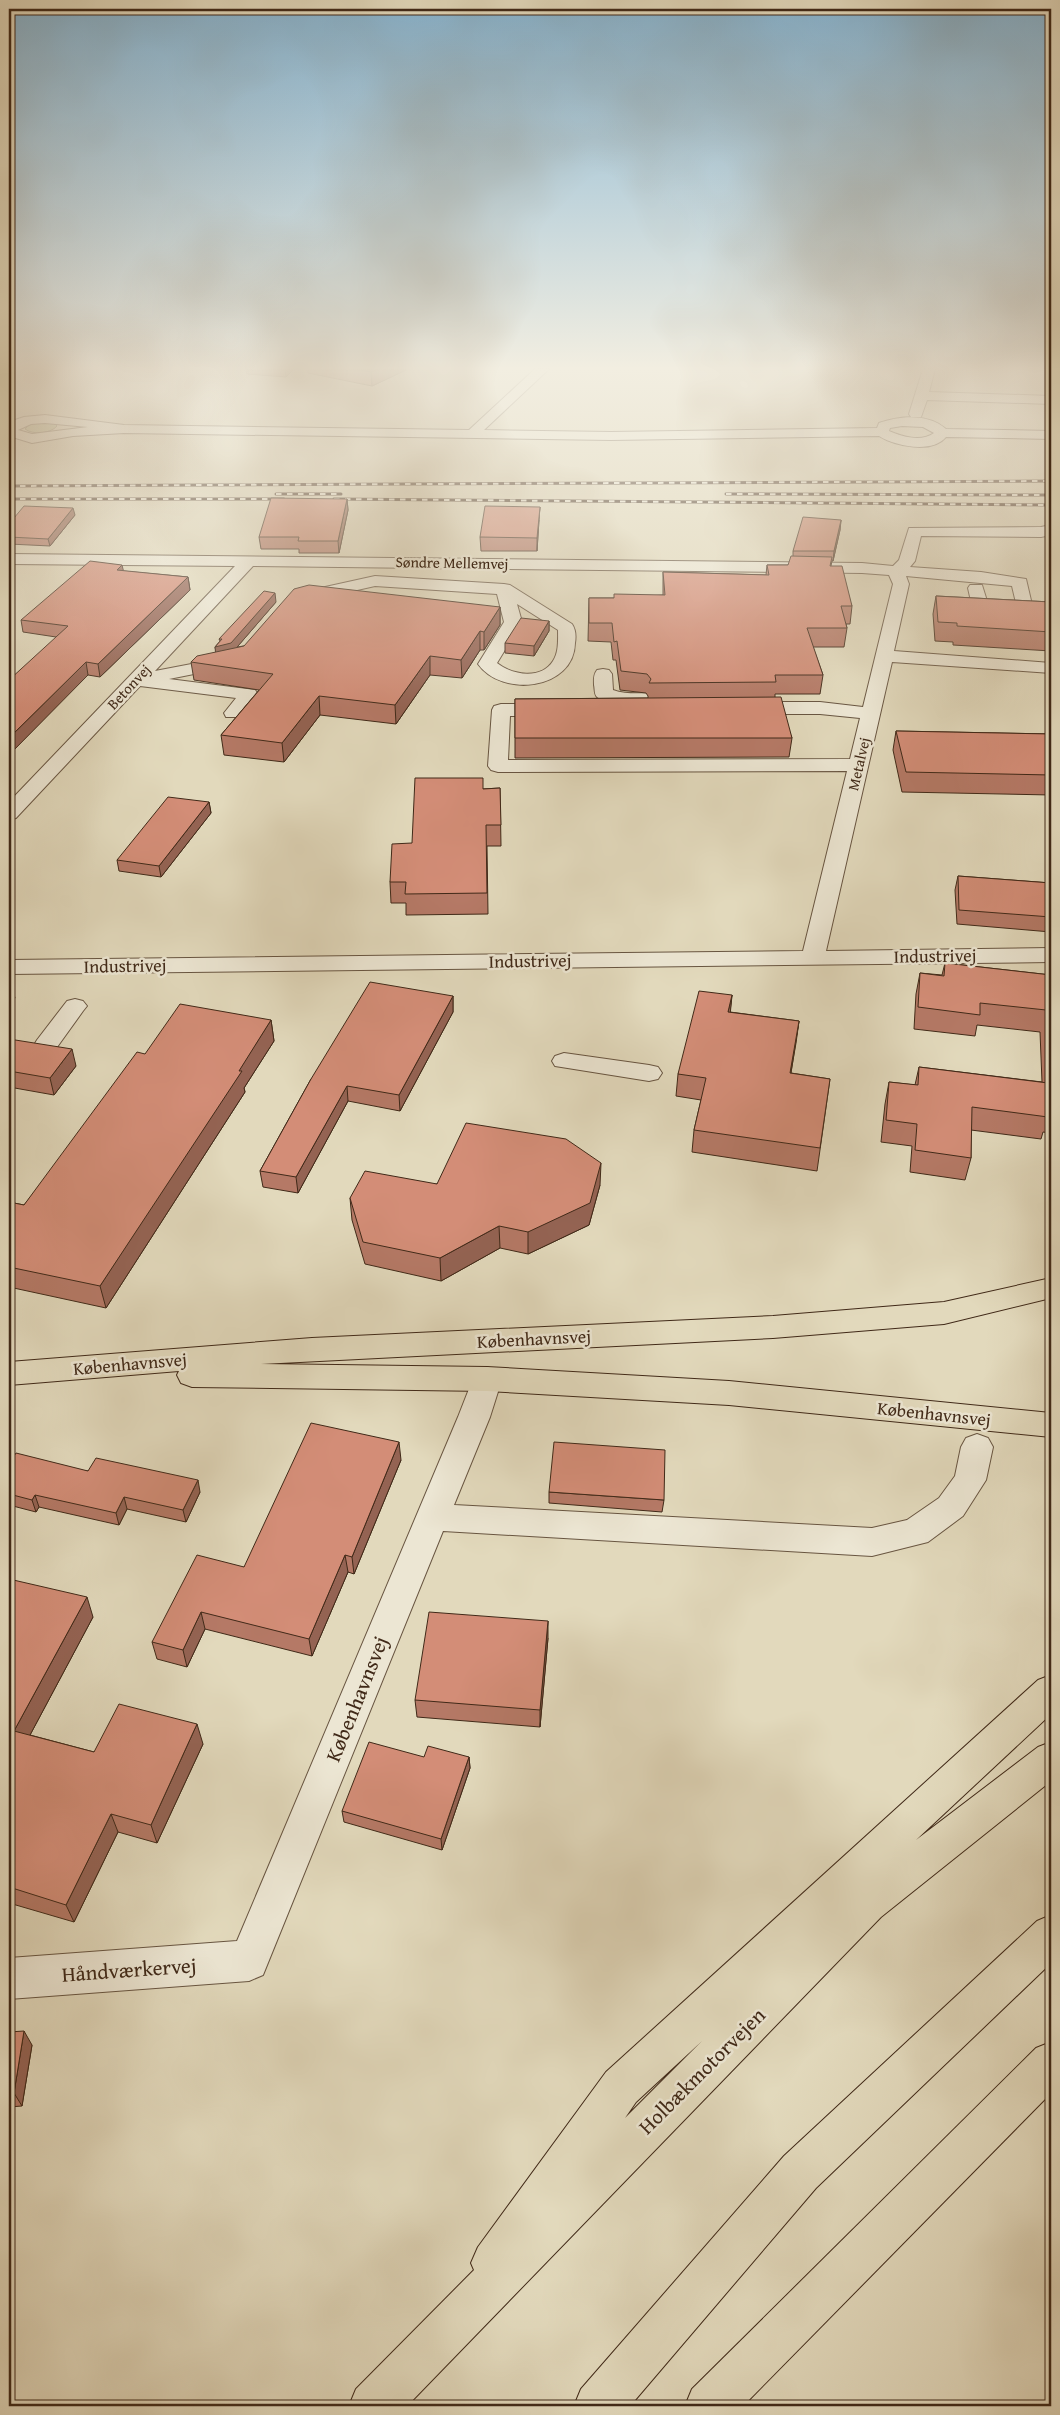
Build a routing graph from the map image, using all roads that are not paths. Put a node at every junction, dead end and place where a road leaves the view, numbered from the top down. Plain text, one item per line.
1 (1051, 530) edge
2 (9, 559) edge
3 (249, 561) junction
4 (896, 572) junction
5 (976, 588) dead end
6 (504, 589) junction
7 (289, 601) edge
8 (245, 652) edge
9 (884, 656) junction
10 (1051, 668) edge
11 (603, 674) dead end
12 (135, 680) junction
13 (730, 703) edge
14 (873, 705) junction
15 (601, 709) edge
16 (571, 710) edge
17 (233, 713) dead end
18 (858, 765) junction
19 (9, 814) edge
20 (1051, 955) edge
21 (813, 957) junction
22 (9, 967) edge
23 (75, 1006) dead end
24 (46, 1045) edge
25 (564, 1061) dead end
26 (649, 1073) dead end
27 (1051, 1288) edge
28 (12, 1374) edge
29 (487, 1380) junction
30 (1051, 1426) edge
31 (976, 1447) dead end
32 (432, 1517) junction
33 (1051, 1691) edge
34 (1051, 1759) edge
35 (1051, 1935) edge
36 (248, 1961) joint
37 (9, 1979) edge
38 (1051, 2063) edge
39 (441, 2337) junction
40 (373, 2406) edge
41 (598, 2406) edge
42 (709, 2406) edge

1 - 4 street
2 - 3 street, Søndre Mellemvej
3 - 4 street, Søndre Mellemvej
3 - 12 street, Betonvej
4 - 5 street, Søndre Mellemvej
4 - 9 street, Metalvej
6 - 6 street
6 - 7 street
8 - 12 street
9 - 10 street
9 - 14 street, Metalvej
11 - 15 street
12 - 17 street
12 - 19 street, Betonvej
13 - 14 street
14 - 18 street, Metalvej
16 - 18 street
18 - 21 street, Metalvej
20 - 21 street, Industrivej
21 - 22 street, Industrivej
23 - 24 street
25 - 26 street
27 - 28 main road, Københavnsvej
28 - 29 main road, Københavnsvej
29 - 30 main road, Københavnsvej
29 - 32 street, Københavnsvej
31 - 32 street
32 - 36 street, Københavnsvej
33 - 39 main road
34 - 39 main road, Holbækmotorvejen
35 - 41 main road
36 - 37 street, Håndværkervej
38 - 42 main road
39 - 40 main road, Holbækmotorvejen

